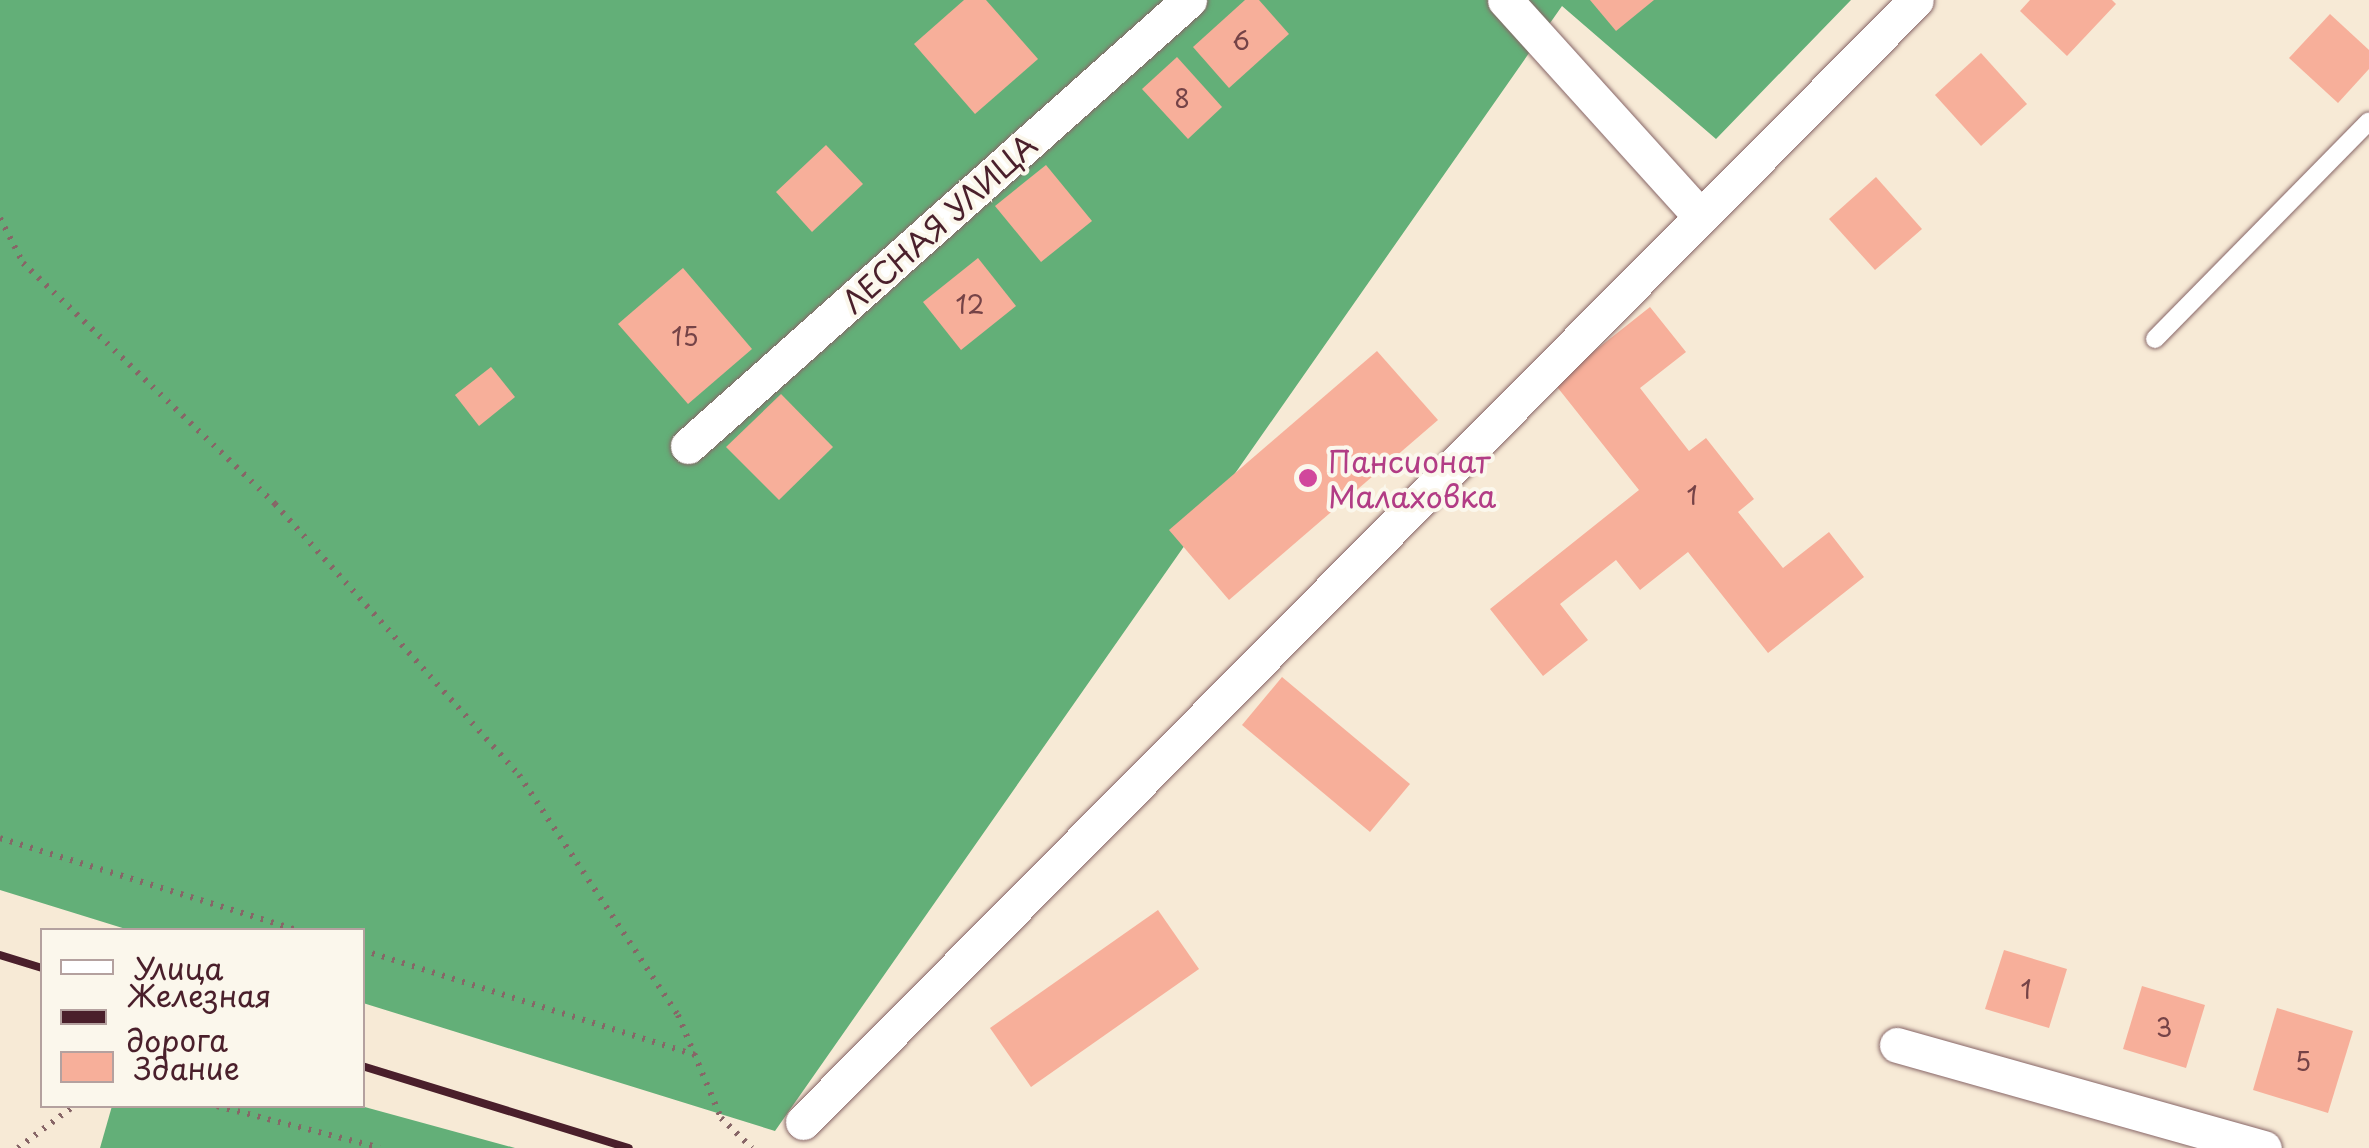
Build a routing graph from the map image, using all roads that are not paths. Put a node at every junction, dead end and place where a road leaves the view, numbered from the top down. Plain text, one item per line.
1 (1189, 0) edge
2 (1505, 0) edge
3 (1916, 0) edge
4 (2369, 120) edge
5 (1701, 217) junction
6 (2155, 339) dead end
7 (688, 446) dead end
8 (1897, 1044) dead end
9 (803, 1122) dead end
10 (2264, 1148) edge

1 - 7 street, ЛЕСНАЯ УЛИЦА
2 - 5 street
3 - 5 street
4 - 6 lane
5 - 9 street
8 - 10 street

